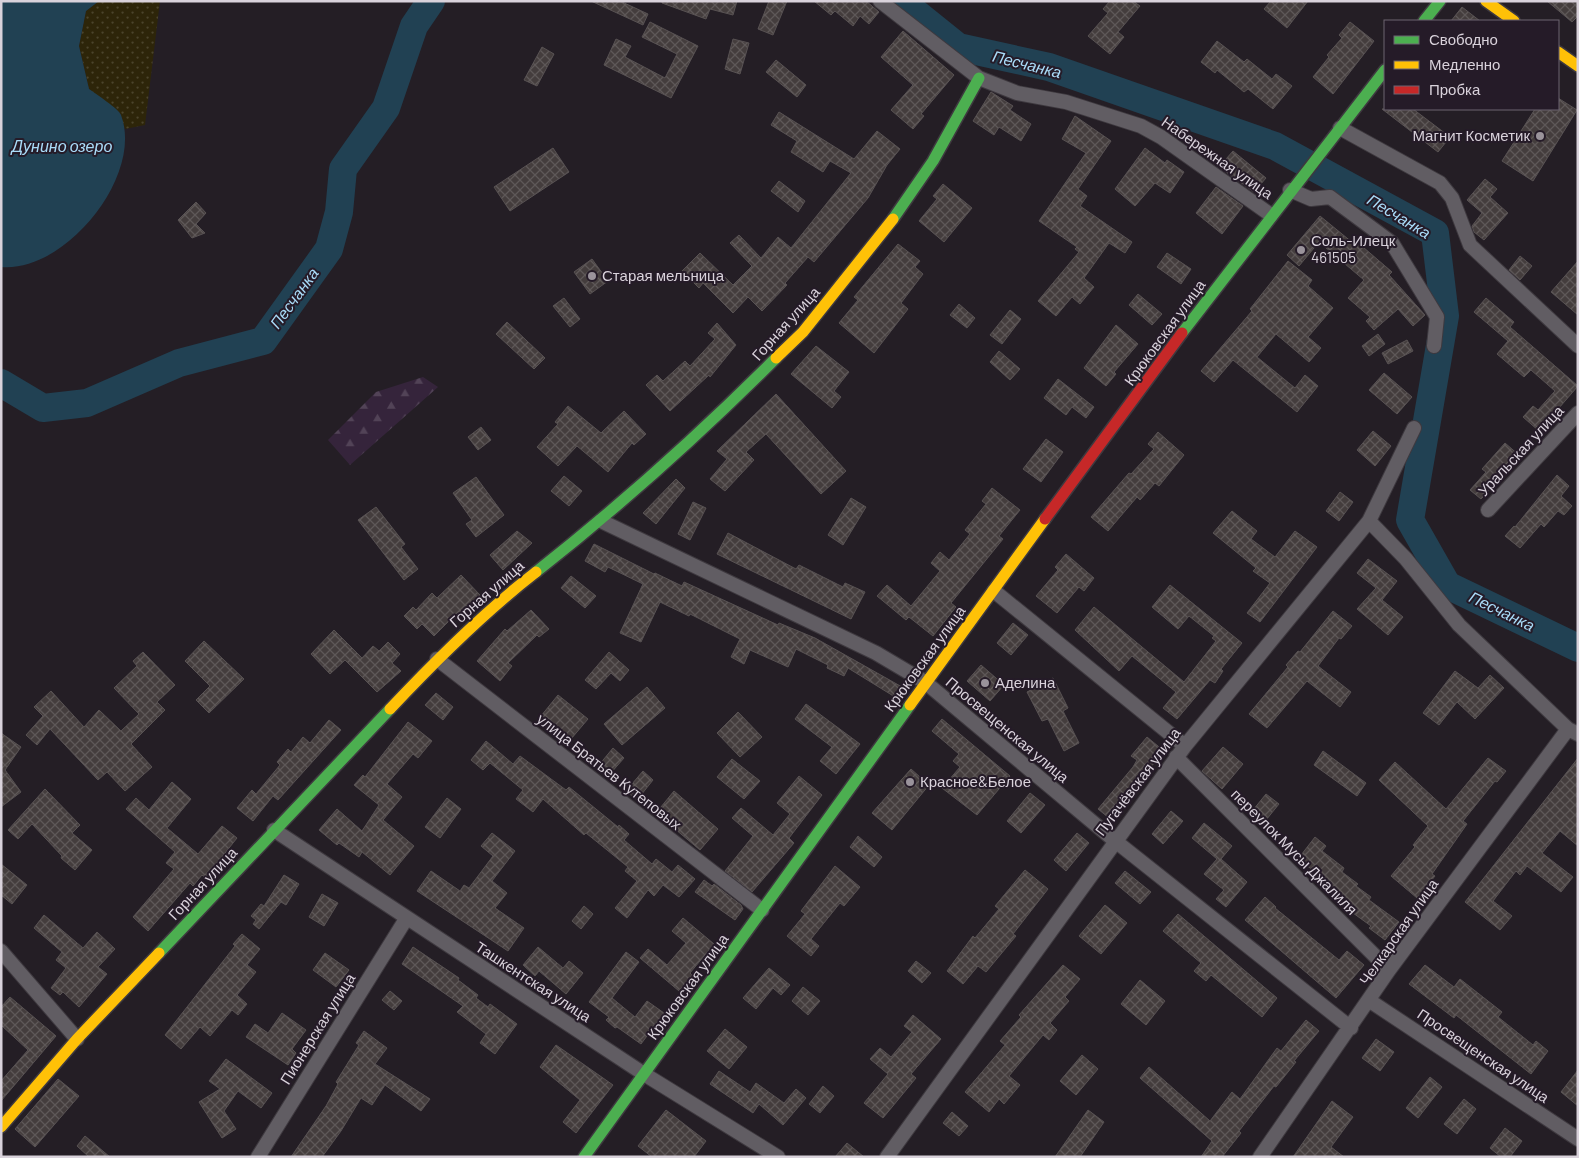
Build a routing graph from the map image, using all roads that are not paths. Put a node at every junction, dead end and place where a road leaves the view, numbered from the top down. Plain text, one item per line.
1 (880, 1) edge
2 (1440, 1) edge
3 (1486, 1) edge
4 (1425, 20) edge
5 (1513, 20) edge
6 (1559, 53) edge
7 (1578, 66) edge
8 (1384, 71) edge
9 (979, 78) junction
10 (1340, 128) junction
11 (1293, 186) junction
12 (1271, 215) junction
13 (1434, 346) dead end
14 (1578, 346) edge
15 (1578, 413) edge
16 (1414, 428) dead end
17 (1488, 510) dead end
18 (601, 521) junction
19 (1369, 521) junction
20 (994, 591) junction
21 (437, 660) junction
22 (925, 682) junction
23 (1573, 732) edge
24 (1180, 752) junction
25 (274, 830) junction
26 (1114, 840) junction
27 (762, 910) junction
28 (406, 919) junction
29 (1, 951) edge
30 (1389, 970) junction
31 (1370, 1001) junction
32 (1351, 1028) junction
33 (77, 1039) junction
34 (644, 1074) junction
35 (1, 1127) edge
36 (1578, 1139) edge
37 (258, 1157) edge
38 (584, 1157) edge
39 (778, 1157) edge
40 (887, 1157) edge
41 (1260, 1157) edge

1 - 9 street, Набережная улица
2 - 4 street
3 - 5 street
6 - 7 street
8 - 10 street, Крюковская улица
9 - 12 street, Набережная улица
9 - 18 street, Горная улица
10 - 11 street, Крюковская улица
10 - 14 street
11 - 12 street, Крюковская улица
11 - 13 street, Набережная улица
12 - 20 street, Крюковская улица
15 - 17 street, Уральская улица
16 - 19 street, Пугачёвская улица
18 - 21 street, Горная улица
18 - 22 street, Просвещенская улица
19 - 23 street
19 - 24 street, Пугачёвская улица
20 - 22 street, Крюковская улица
20 - 24 street, переулок Мусы Джалиля
21 - 25 street, Горная улица
21 - 27 street, улица Братьев Кутеповых
22 - 26 street, Просвещенская улица
22 - 27 street, Крюковская улица
23 - 30 street, Челкарская улица
24 - 26 street, Пугачёвская улица
24 - 30 street, переулок Мусы Джалиля
25 - 28 street, Ташкентская улица
25 - 33 street, Горная улица
26 - 32 street, Просвещенская улица
26 - 40 street, Пугачёвская улица
27 - 34 street, Крюковская улица
28 - 34 street, Ташкентская улица
28 - 37 street, Пионерская улица
29 - 33 street
30 - 31 street, Челкарская улица
31 - 32 street, Челкарская улица
31 - 36 street, Просвещенская улица
32 - 41 street, Челкарская улица
33 - 35 street, Горная улица
34 - 38 street, Крюковская улица
34 - 39 street, Ташкентская улица

